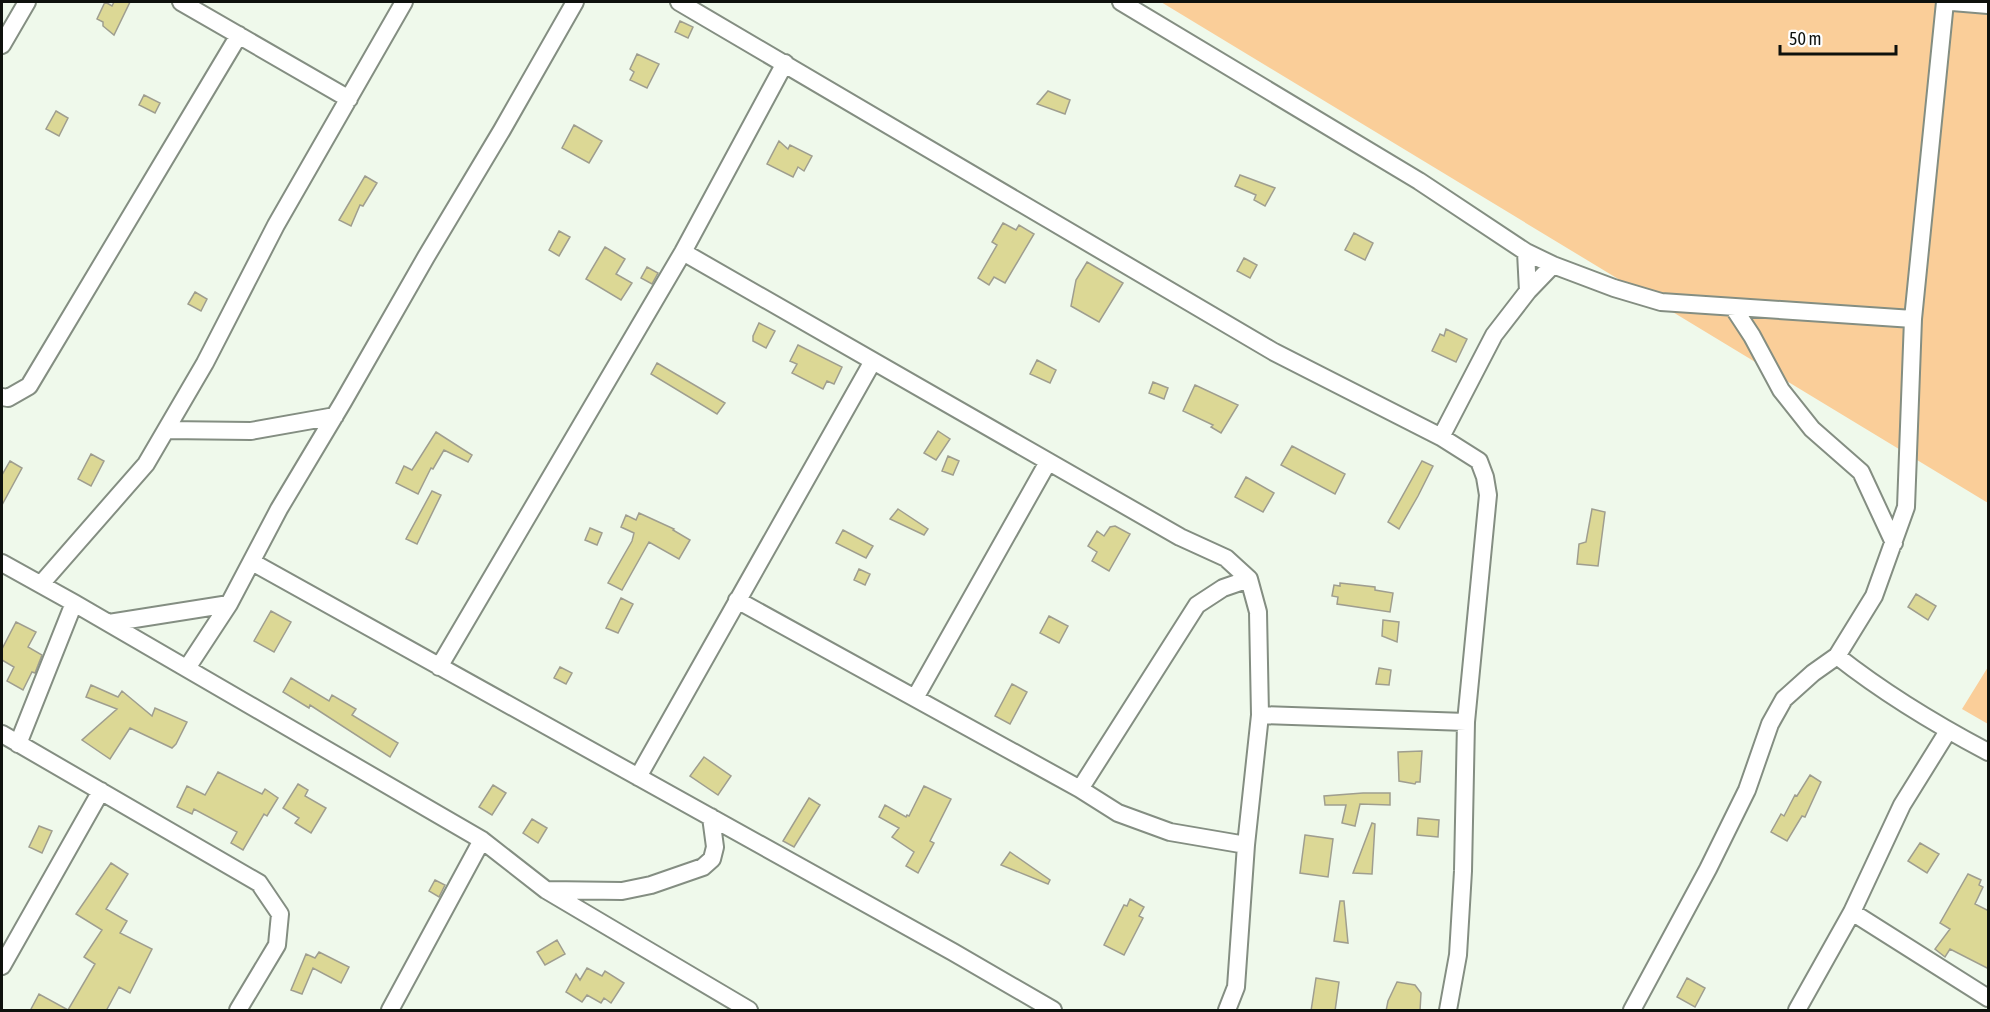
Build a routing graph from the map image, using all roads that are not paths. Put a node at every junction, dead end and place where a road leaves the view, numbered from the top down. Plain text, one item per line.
1 (27, 2) edge
2 (181, 2) edge
3 (404, 2) edge
4 (575, 2) edge
5 (680, 2) edge
6 (1121, 2) edge
7 (1945, 2) edge
8 (1952, 2) edge
9 (1989, 5) edge
10 (239, 35) junction
11 (2, 45) edge
12 (785, 63) junction
13 (349, 99) junction
14 (683, 252) junction
15 (1526, 252) junction
16 (1553, 266) junction
17 (1527, 291) junction
18 (1733, 307) junction
19 (1913, 319) junction
20 (873, 360) junction
21 (2, 397) edge
22 (335, 416) junction
23 (166, 429) junction
24 (1441, 437) junction
25 (1048, 462) junction
26 (1894, 543) junction
27 (2, 562) edge
28 (252, 562) junction
29 (1249, 579) junction
30 (41, 584) junction
31 (737, 600) junction
32 (74, 603) junction
33 (229, 604) junction
34 (109, 623) junction
35 (1837, 656) junction
36 (439, 667) junction
37 (187, 668) junction
38 (915, 698) junction
39 (1260, 715) junction
40 (1466, 723) junction
41 (1948, 731) junction
42 (2, 734) edge
43 (18, 744) junction
44 (1989, 752) edge
45 (638, 777) junction
46 (1080, 789) junction
47 (101, 791) junction
48 (711, 817) junction
49 (482, 840) junction
50 (1246, 845) junction
51 (546, 890) junction
52 (1852, 912) junction
53 (2, 966) edge
54 (1989, 998) edge
55 (238, 1011) edge
56 (390, 1011) edge
57 (749, 1011) edge
58 (1053, 1011) edge
59 (1227, 1011) edge
60 (1448, 1011) edge
61 (1632, 1011) edge
62 (1797, 1011) edge

1 - 11 street
2 - 10 street
3 - 13 street
4 - 22 street
5 - 12 street
6 - 15 street
7 - 19 street
8 - 9 street
10 - 13 street
10 - 21 street
12 - 14 street
12 - 24 street
13 - 23 street
14 - 20 street
14 - 36 street
15 - 16 street
15 - 17 street
16 - 17 street
16 - 18 street
17 - 24 street
18 - 19 street
18 - 26 street
19 - 26 street
20 - 25 street
20 - 31 street
22 - 23 street
22 - 28 street
23 - 30 street
24 - 40 street
25 - 29 street
25 - 38 street
26 - 35 street
27 - 30 street
28 - 33 street
28 - 36 street
29 - 39 street
29 - 46 street
30 - 32 street
31 - 38 street
31 - 45 street
32 - 34 street
32 - 43 street
33 - 34 street
33 - 37 street
34 - 37 street
35 - 41 street
35 - 61 street
36 - 45 street
37 - 49 street
38 - 46 street
39 - 40 street
39 - 50 street
40 - 60 street
41 - 44 street
41 - 52 street
42 - 43 street
43 - 47 street
45 - 48 street
46 - 50 street
47 - 53 street
47 - 55 street
48 - 51 street
48 - 58 street
49 - 51 street
49 - 56 street
50 - 59 street
51 - 57 street
52 - 54 street
52 - 62 street

